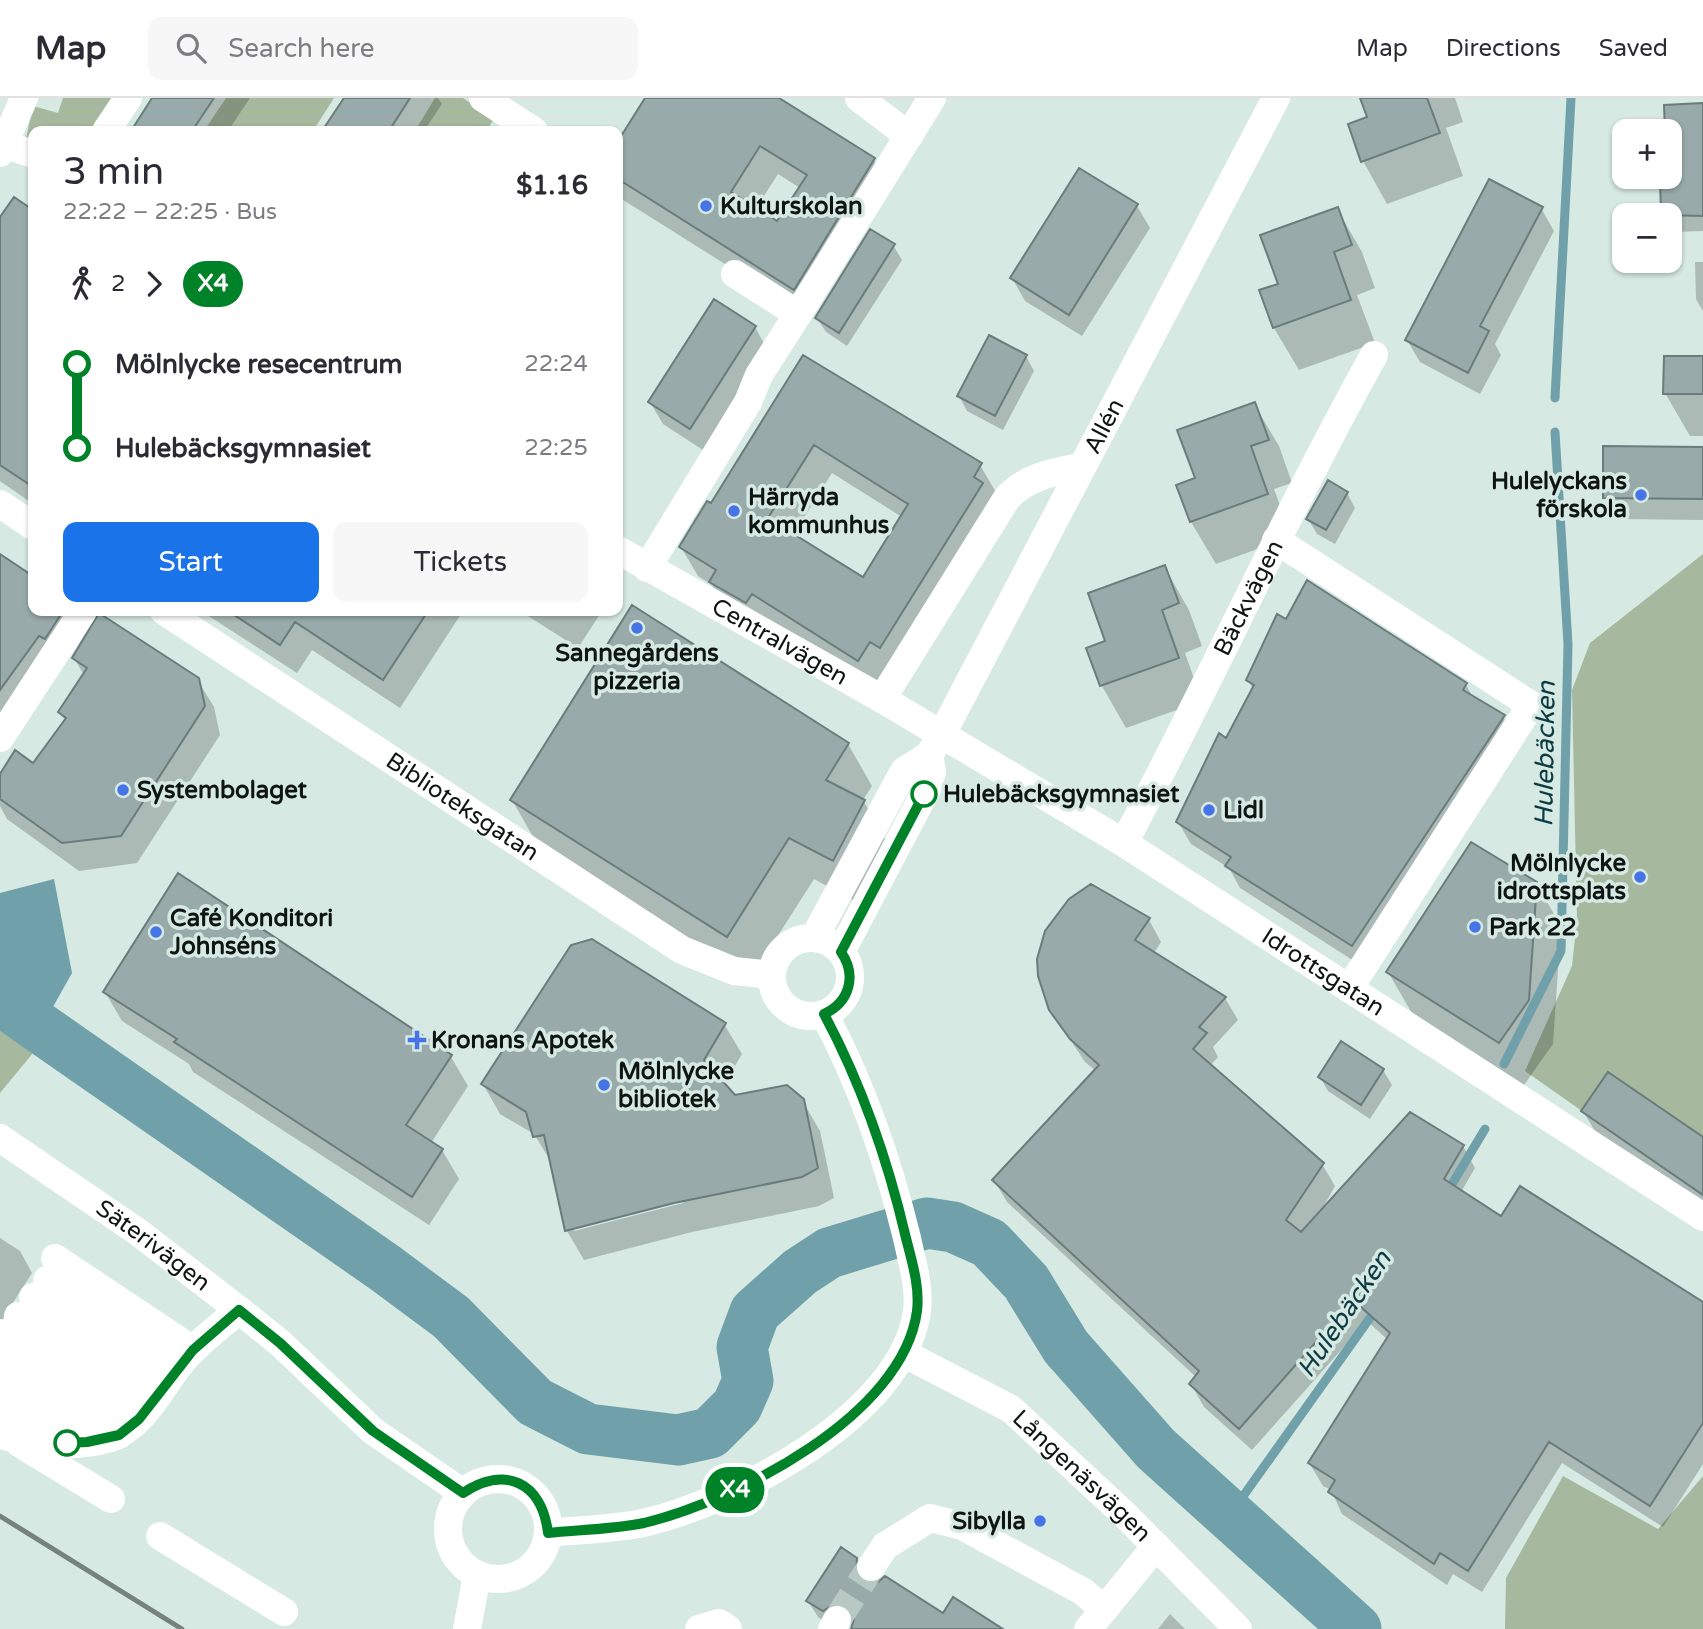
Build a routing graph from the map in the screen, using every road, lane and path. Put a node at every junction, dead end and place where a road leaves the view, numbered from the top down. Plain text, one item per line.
1 (24, 98) edge
2 (128, 98) edge
3 (483, 98) edge
4 (859, 98) edge
5 (932, 98) edge
6 (1269, 101) edge
7 (109, 126) edge
8 (517, 126) edge
9 (908, 136) junction
10 (3, 149) edge
11 (28, 152) edge
12 (735, 274) dead end
13 (798, 314) junction
14 (1374, 355) dead end
15 (1080, 467) junction
16 (0, 504) edge
17 (28, 523) edge
18 (1276, 540) junction
19 (623, 553) edge
20 (647, 568) junction
21 (79, 616) edge
22 (172, 616) edge
23 (882, 699) junction
24 (0, 738) edge
25 (935, 746) junction
26 (1124, 843) junction
27 (814, 938) junction
28 (841, 952) junction
29 (772, 975) junction
30 (1349, 989) junction
31 (824, 1014) junction
32 (0, 1138) edge
33 (1703, 1217) edge
34 (31, 1297) edge
35 (239, 1310) junction
36 (903, 1353) junction
37 (0, 1355) edge
38 (0, 1384) edge
39 (158, 1392) junction
40 (0, 1412) edge
41 (7, 1437) edge
42 (87, 1442) junction
43 (47, 1443) junction
44 (463, 1493) junction
45 (111, 1499) dead end
46 (548, 1533) junction
47 (160, 1536) dead end
48 (1156, 1546) junction
49 (871, 1567) tunnel mouth
50 (477, 1575) junction
51 (284, 1612) dead end
52 (1095, 1618) edge
53 (467, 1629) edge
54 (699, 1629) edge
55 (728, 1629) edge
56 (1238, 1629) edge

1 - 10 street
2 - 7 street
3 - 8 street
4 - 9 street
5 - 9 street
6 - 15 street, Allén
9 - 13 street
10 - 11 street
12 - 13 street
13 - 20 street
14 - 18 street, Bäckvägen
15 - 23 street
15 - 25 street, Allén
16 - 17 street
18 - 26 street, Bäckvägen
18 - 30 street
19 - 20 street, Centralvägen
20 - 23 street, Centralvägen
21 - 24 street
22 - 29 street, Biblioteksgatan
23 - 25 street, Centralvägen
25 - 26 street, Idrottsgatan
25 - 27 street, Allén
25 - 28 street, Allén
26 - 30 street, Idrottsgatan
27 - 28 street
27 - 29 street
28 - 31 street
29 - 31 street
30 - 33 street, Idrottsgatan
31 - 36 street
32 - 35 street, Säterivägen
34 - 39 street
34 - 39 street
34 - 39 street
35 - 39 street
35 - 44 street, Säterivägen
36 - 46 street
36 - 48 street, Långenäsvägen
37 - 39 street
38 - 42 street
39 - 42 street
40 - 43 street
41 - 43 street
41 - 45 street
42 - 43 street
44 - 46 street
44 - 50 street
46 - 50 street
47 - 51 street
48 - 52 street
48 - 56 street, Långenäsvägen
49 - 52 street
50 - 53 street
54 - 55 street

